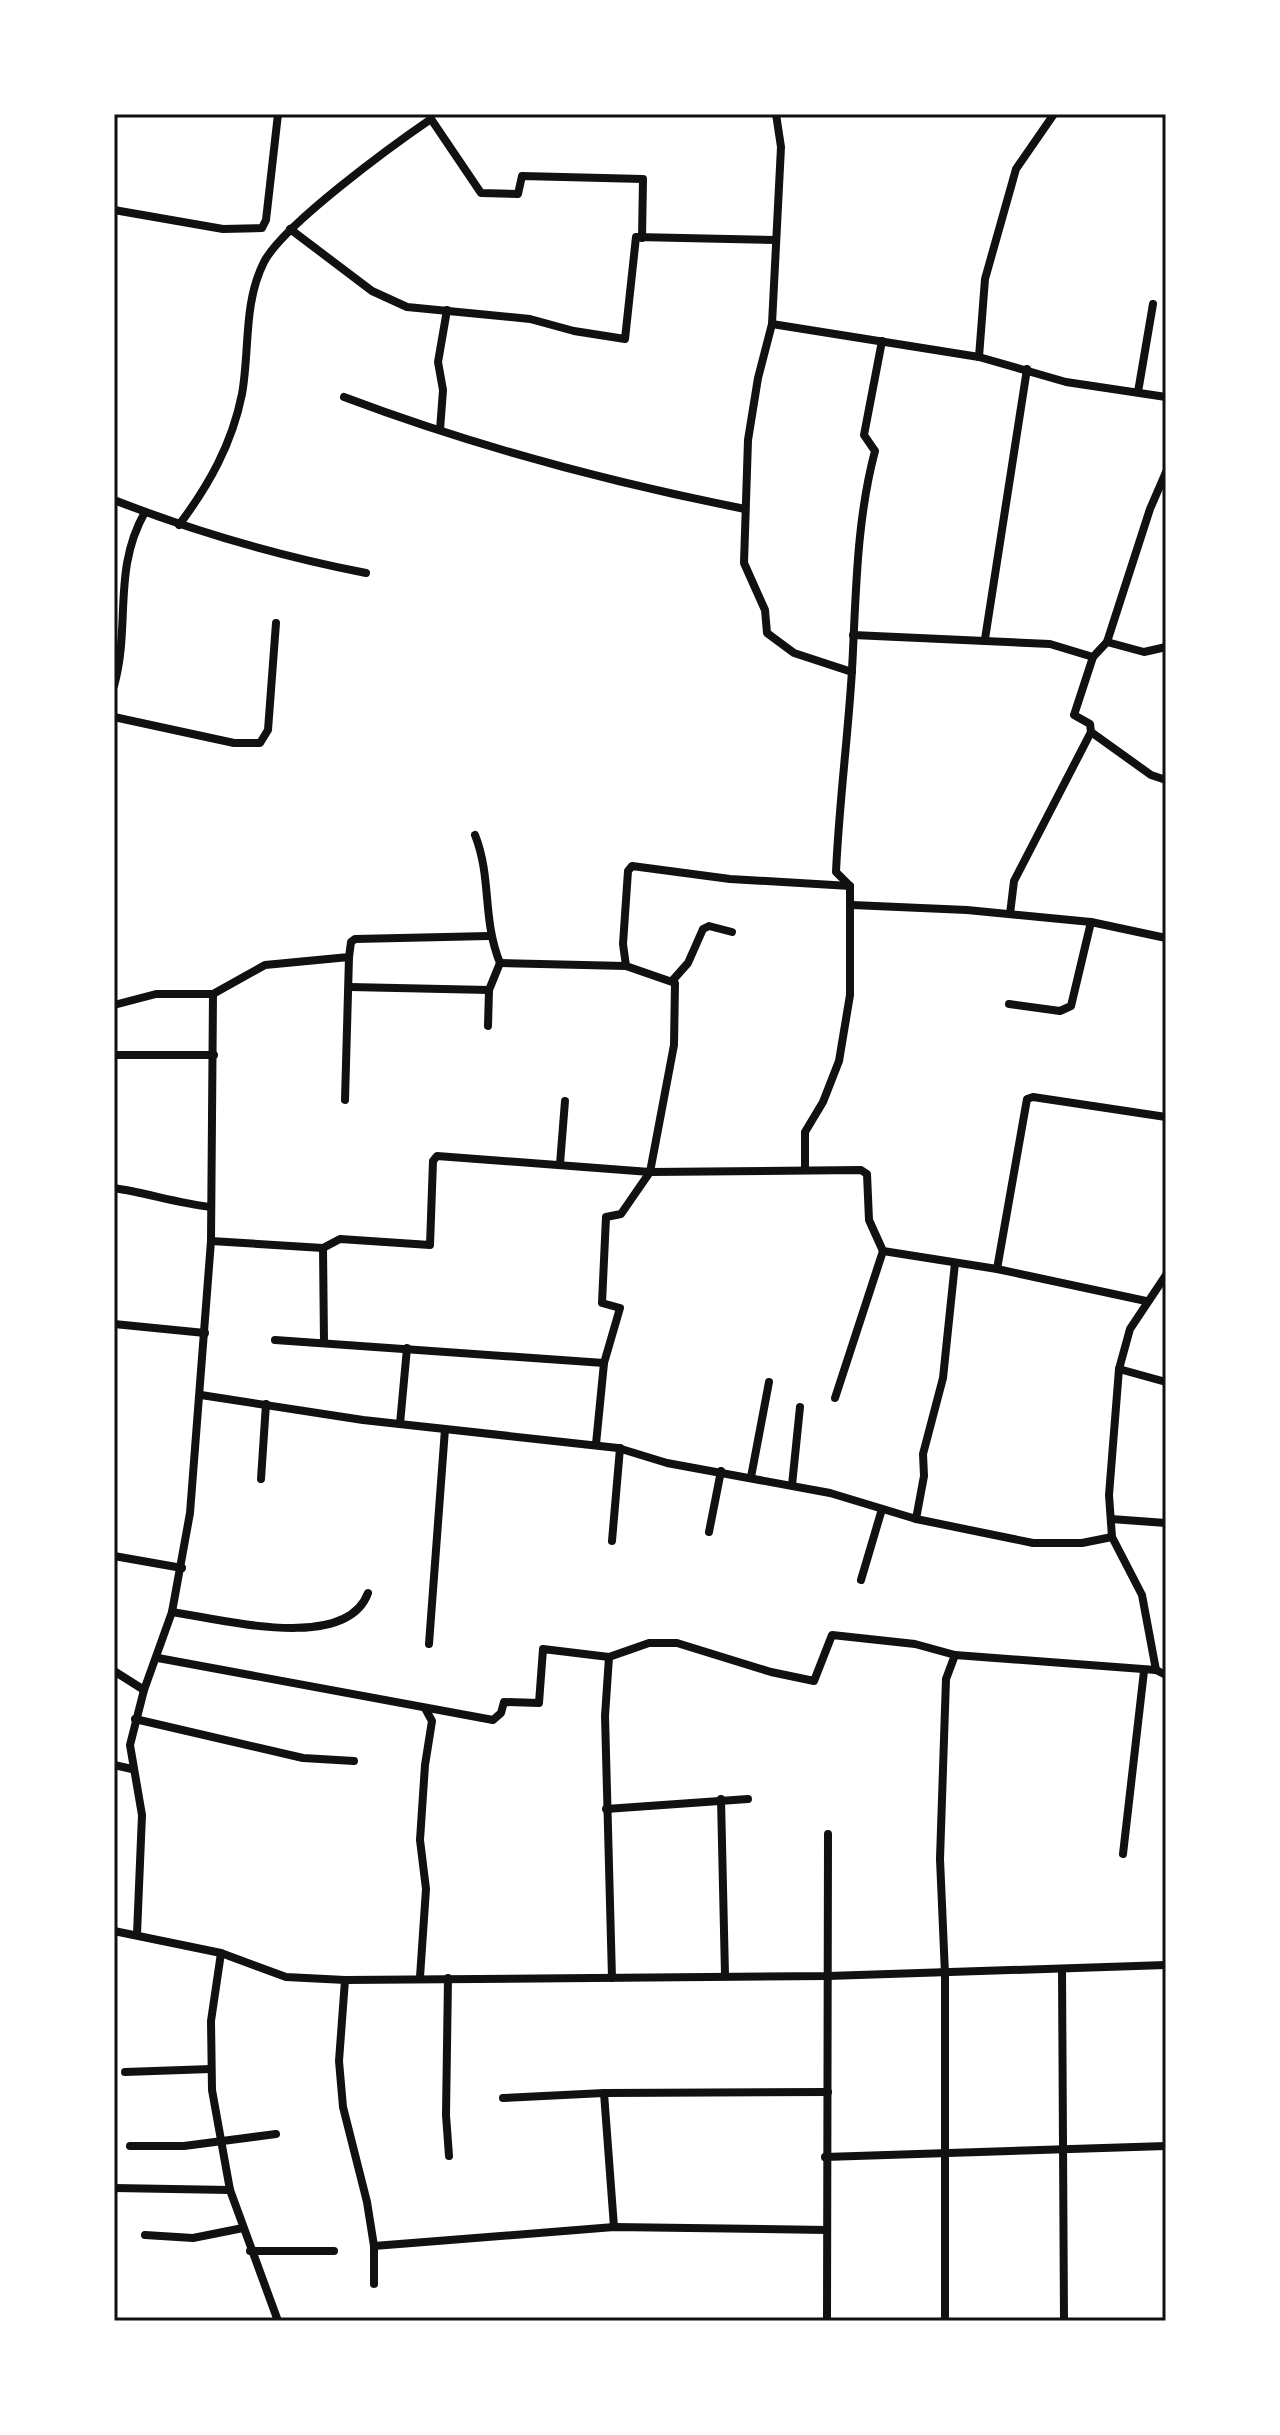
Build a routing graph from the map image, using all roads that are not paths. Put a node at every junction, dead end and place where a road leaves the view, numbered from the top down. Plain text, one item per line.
1 (278, 114) edge
2 (776, 114) edge
3 (1054, 114) edge
4 (114, 210) edge
5 (290, 229) junction
6 (642, 238) junction
7 (775, 240) junction
8 (1153, 304) dead end
9 (447, 310) junction
10 (772, 324) junction
11 (882, 341) junction
12 (979, 357) junction
13 (1027, 369) junction
14 (1138, 392) junction
15 (344, 397) dead end
16 (1166, 397) edge
17 (440, 430) junction
18 (1166, 472) edge
19 (114, 500) edge
20 (745, 509) junction
21 (145, 512) junction
22 (179, 525) junction
23 (366, 573) dead end
24 (276, 623) dead end
25 (853, 635) junction
26 (985, 639) junction
27 (1107, 642) junction
28 (1166, 647) edge
29 (1093, 657) junction
30 (852, 672) junction
31 (114, 686) edge
32 (114, 717) edge
33 (1091, 732) junction
34 (1166, 780) edge
35 (475, 835) dead end
36 (850, 886) junction
37 (852, 905) junction
38 (1010, 914) junction
39 (1091, 922) junction
40 (732, 932) dead end
41 (489, 936) junction
42 (1166, 938) edge
43 (349, 957) junction
44 (500, 963) junction
45 (626, 966) junction
46 (672, 981) junction
47 (350, 987) junction
48 (489, 990) junction
49 (213, 994) junction
50 (1009, 1004) dead end
51 (114, 1005) edge
52 (488, 1026) dead end
53 (114, 1055) edge
54 (214, 1055) junction
55 (345, 1100) dead end
56 (565, 1101) dead end
57 (1166, 1117) edge
58 (560, 1164) junction
59 (805, 1169) junction
60 (650, 1172) junction
61 (114, 1188) edge
62 (211, 1207) junction
63 (211, 1241) junction
64 (323, 1248) junction
65 (883, 1251) junction
66 (955, 1263) junction
67 (997, 1269) junction
68 (1166, 1275) edge
69 (1146, 1301) junction
70 (114, 1324) edge
71 (205, 1333) junction
72 (275, 1340) dead end
73 (324, 1342) junction
74 (407, 1348) junction
75 (604, 1363) junction
76 (1119, 1369) junction
77 (769, 1382) dead end
78 (1166, 1382) edge
79 (201, 1395) junction
80 (835, 1398) dead end
81 (266, 1404) junction
82 (800, 1407) dead end
83 (400, 1424) junction
84 (445, 1429) junction
85 (596, 1444) junction
86 (620, 1448) junction
87 (721, 1471) junction
88 (751, 1477) junction
89 (261, 1479) dead end
90 (792, 1485) junction
91 (882, 1509) junction
92 (916, 1519) junction
93 (1111, 1519) junction
94 (1166, 1523) edge
95 (709, 1532) dead end
96 (1112, 1537) junction
97 (612, 1541) dead end
98 (114, 1556) edge
99 (182, 1568) junction
100 (861, 1580) dead end
101 (368, 1593) dead end
102 (172, 1612) junction
103 (429, 1644) dead end
104 (955, 1655) junction
105 (609, 1657) junction
106 (158, 1658) junction
107 (1156, 1670) junction
108 (114, 1671) edge
109 (1144, 1671) junction
110 (1166, 1675) edge
111 (144, 1690) junction
112 (425, 1710) junction
113 (135, 1719) junction
114 (354, 1761) dead end
115 (114, 1765) edge
116 (132, 1769) junction
117 (721, 1799) junction
118 (748, 1799) dead end
119 (606, 1809) junction
120 (828, 1834) dead end
121 (1123, 1854) dead end
122 (114, 1931) edge
123 (137, 1934) junction
124 (221, 1953) junction
125 (1166, 1965) edge
126 (1062, 1969) junction
127 (945, 1974) junction
128 (725, 1975) junction
129 (828, 1976) junction
130 (420, 1977) junction
131 (448, 1978) junction
132 (612, 1978) junction
133 (345, 1980) junction
134 (211, 2069) junction
135 (125, 2072) dead end
136 (828, 2092) junction
137 (604, 2093) junction
138 (503, 2098) dead end
139 (276, 2134) dead end
140 (221, 2140) junction
141 (130, 2146) dead end
142 (1166, 2146) edge
143 (1061, 2151) junction
144 (943, 2153) junction
145 (449, 2156) dead end
146 (825, 2157) junction
147 (114, 2188) edge
148 (230, 2190) junction
149 (614, 2227) junction
150 (243, 2228) junction
151 (827, 2230) junction
152 (145, 2235) dead end
153 (374, 2246) junction
154 (250, 2251) junction
155 (334, 2251) dead end
156 (374, 2284) dead end
157 (278, 2321) edge
158 (827, 2321) edge
159 (945, 2321) edge
160 (1064, 2321) edge

1 - 4 street
2 - 7 street
3 - 12 street
5 - 6 street
5 - 9 street
5 - 22 street
6 - 7 street
6 - 9 street
7 - 10 street
8 - 14 street
9 - 17 street
10 - 11 street
10 - 20 street
11 - 12 street
11 - 25 street
12 - 13 street
13 - 14 street
13 - 26 street
14 - 16 street
15 - 17 street
17 - 20 street
18 - 27 street
19 - 21 street
20 - 30 street
21 - 22 street
21 - 31 street
22 - 23 street
24 - 32 street
25 - 26 street
25 - 30 street
26 - 29 street
27 - 28 street
27 - 29 street
29 - 33 street
30 - 36 street
33 - 34 street
33 - 38 street
35 - 41 street
36 - 37 street
36 - 45 street
37 - 38 street
37 - 59 street
38 - 39 street
39 - 42 street
39 - 50 street
40 - 46 street
41 - 43 street
41 - 44 street
43 - 47 street
43 - 49 street
44 - 45 street
44 - 48 street
45 - 46 street
46 - 60 street
47 - 48 street
47 - 55 street
48 - 52 street
49 - 51 street
49 - 54 street
53 - 54 street
54 - 62 street
56 - 58 street
57 - 67 street
58 - 60 street
58 - 64 street
59 - 60 street
59 - 65 street
60 - 75 street
61 - 62 street
62 - 63 street
63 - 64 street
63 - 71 street
64 - 73 street
65 - 66 street
65 - 80 street
66 - 67 street
66 - 92 street
67 - 69 street
68 - 69 street
69 - 76 street
70 - 71 street
71 - 79 street
72 - 73 street
73 - 74 street
74 - 75 street
74 - 83 street
75 - 85 street
76 - 78 street
76 - 93 street
77 - 88 street
79 - 81 street
79 - 99 street
81 - 83 street
81 - 89 street
82 - 90 street
83 - 84 street
84 - 85 street
84 - 103 street
85 - 86 street
86 - 87 street
86 - 97 street
87 - 88 street
87 - 95 street
88 - 90 street
90 - 91 street
91 - 92 street
91 - 100 street
92 - 96 street
93 - 94 street
93 - 96 street
96 - 107 street
98 - 99 street
99 - 102 street
101 - 102 street
102 - 106 street
104 - 105 street
104 - 109 street
104 - 127 street
105 - 112 street
105 - 119 street
106 - 111 street
106 - 112 street
107 - 109 street
107 - 110 street
108 - 111 street
109 - 121 street
111 - 113 street
112 - 130 street
113 - 114 street
113 - 116 street
115 - 116 street
116 - 123 street
117 - 118 street
117 - 119 street
117 - 128 street
119 - 132 street
120 - 129 street
122 - 123 street
123 - 124 street
124 - 133 street
124 - 134 street
125 - 126 street
126 - 127 street
126 - 143 street
127 - 129 street
127 - 144 street
128 - 129 street
128 - 132 street
129 - 136 street
130 - 131 street
130 - 133 street
131 - 132 street
131 - 145 street
133 - 153 street
134 - 135 street
134 - 140 street
136 - 137 street
136 - 146 street
137 - 138 street
137 - 149 street
139 - 140 street
140 - 141 street
140 - 148 street
142 - 143 street
143 - 144 street
143 - 160 street
144 - 146 street
144 - 159 street
146 - 151 street
147 - 148 street
148 - 150 street
149 - 151 street
149 - 153 street
150 - 152 street
150 - 154 street
151 - 158 street
153 - 156 street
154 - 155 street
154 - 157 street

